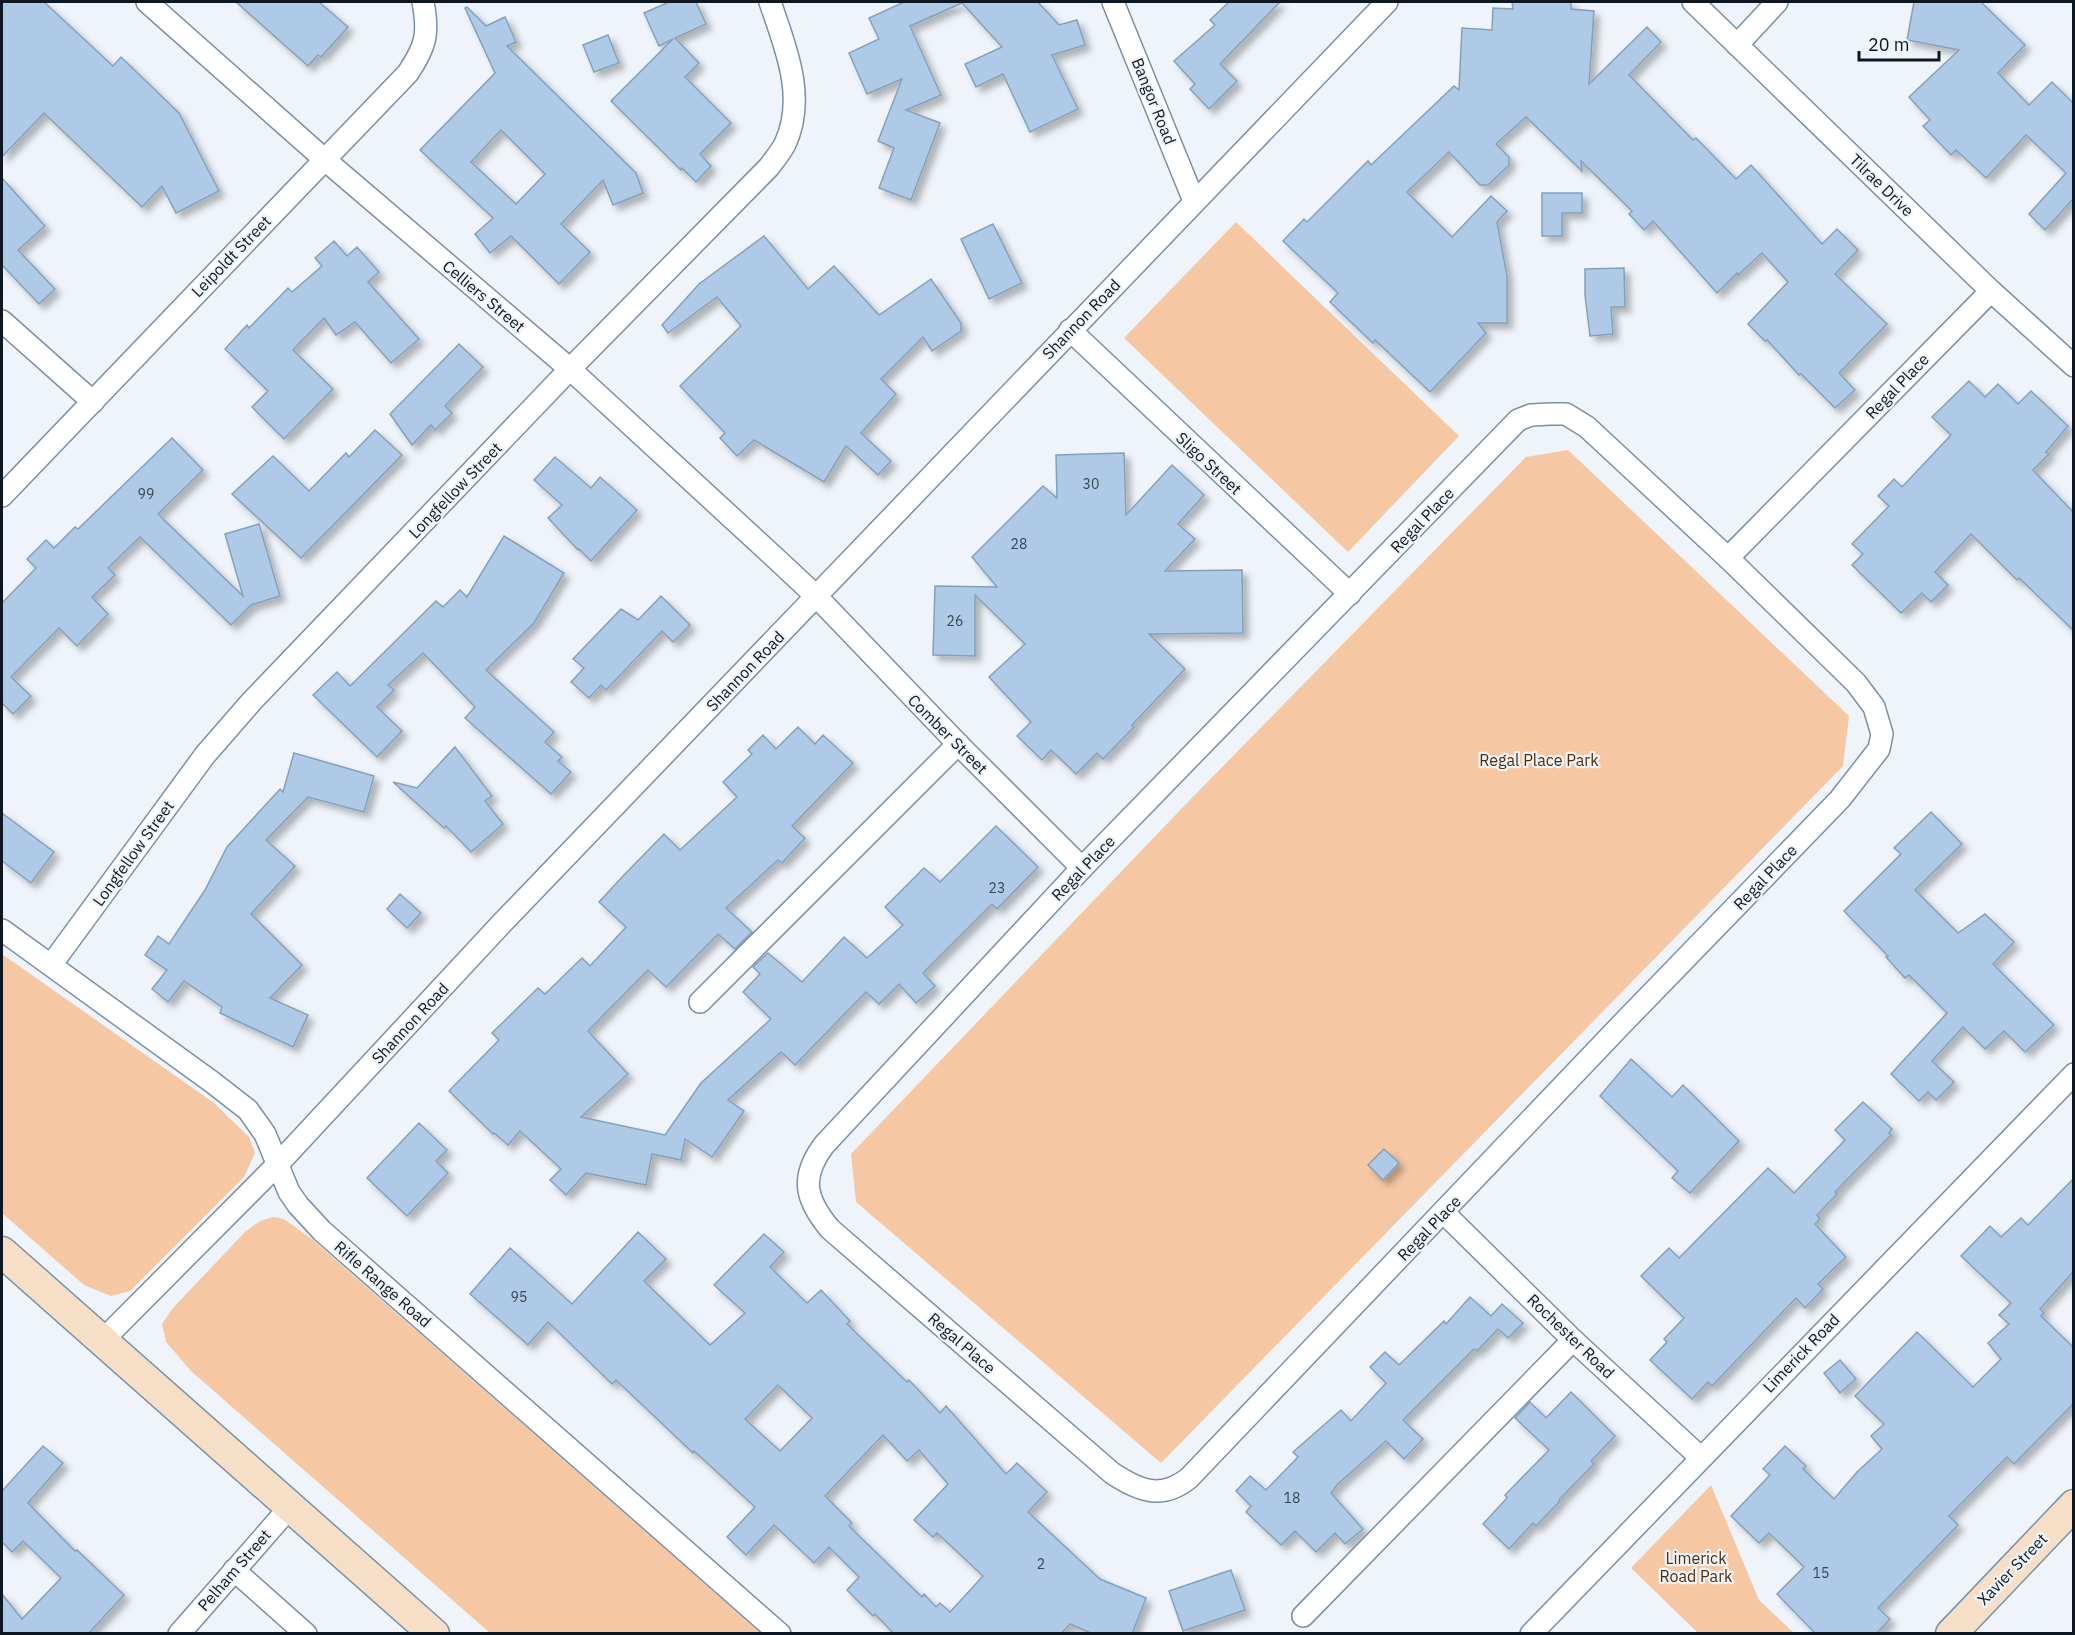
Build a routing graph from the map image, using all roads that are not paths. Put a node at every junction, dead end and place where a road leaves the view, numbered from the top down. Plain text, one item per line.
1 (147, 2) edge
2 (423, 2) edge
3 (770, 2) edge
4 (1113, 2) edge
5 (1387, 2) edge
6 (1693, 2) edge
7 (1777, 2) edge
8 (1737, 45) junction
9 (324, 159) junction
10 (1194, 201) junction
11 (1991, 291) junction
12 (2, 321) edge
13 (1070, 330) junction
14 (2073, 366) edge
15 (570, 369) junction
16 (93, 402) junction
17 (2, 496) edge
18 (1728, 558) junction
19 (1350, 594) junction
20 (816, 596) junction
21 (958, 744) junction
22 (1082, 868) junction
23 (2, 930) edge
24 (51, 966) junction
25 (700, 1002) dead end
26 (2073, 1074) edge
27 (278, 1164) junction
28 (1444, 1213) junction
29 (2, 1252) edge
30 (103, 1340) junction
31 (1573, 1340) junction
32 (1700, 1457) junction
33 (2073, 1505) edge
34 (290, 1507) junction
35 (234, 1570) junction
36 (1303, 1616) dead end
37 (179, 1634) edge
38 (306, 1634) edge
39 (434, 1634) edge
40 (780, 1634) edge
41 (1531, 1634) edge
42 (1951, 1634) edge

1 - 9 street, Celliers Street
2 - 9 street, Leipoldt Street
3 - 15 street, Longfellow Street
4 - 10 street, Bangor Road
5 - 10 street, Shannon Road
6 - 8 street, Tilrae Drive
7 - 8 street
8 - 11 street, Tilrae Drive
9 - 15 street, Celliers Street
9 - 16 street, Leipoldt Street
10 - 13 street, Shannon Road
11 - 14 street, Tilrae Drive
11 - 18 street, Regal Place
12 - 16 street
13 - 19 street, Sligo Street
13 - 20 street, Shannon Road
15 - 20 street, Celliers Street
15 - 24 street, Longfellow Street
16 - 17 street, Leipoldt Street
18 - 19 street, Regal Place
18 - 28 street, Regal Place
19 - 22 street, Regal Place
20 - 21 street, Comber Street
20 - 27 street, Shannon Road
21 - 22 street, Comber Street
21 - 25 street
22 - 28 street, Regal Place
23 - 24 street, Rifle Range Road
24 - 27 street, Rifle Range Road
26 - 32 street, Limerick Road
27 - 30 street, Shannon Road
27 - 40 street, Rifle Range Road
28 - 31 street, Rochester Road
29 - 30 main road
30 - 34 main road
31 - 32 street, Rochester Road
31 - 36 street
32 - 41 street, Limerick Road
33 - 42 main road, Xavier Street
34 - 35 street, Pelham Street
34 - 39 main road
35 - 37 street, Pelham Street
35 - 38 street

